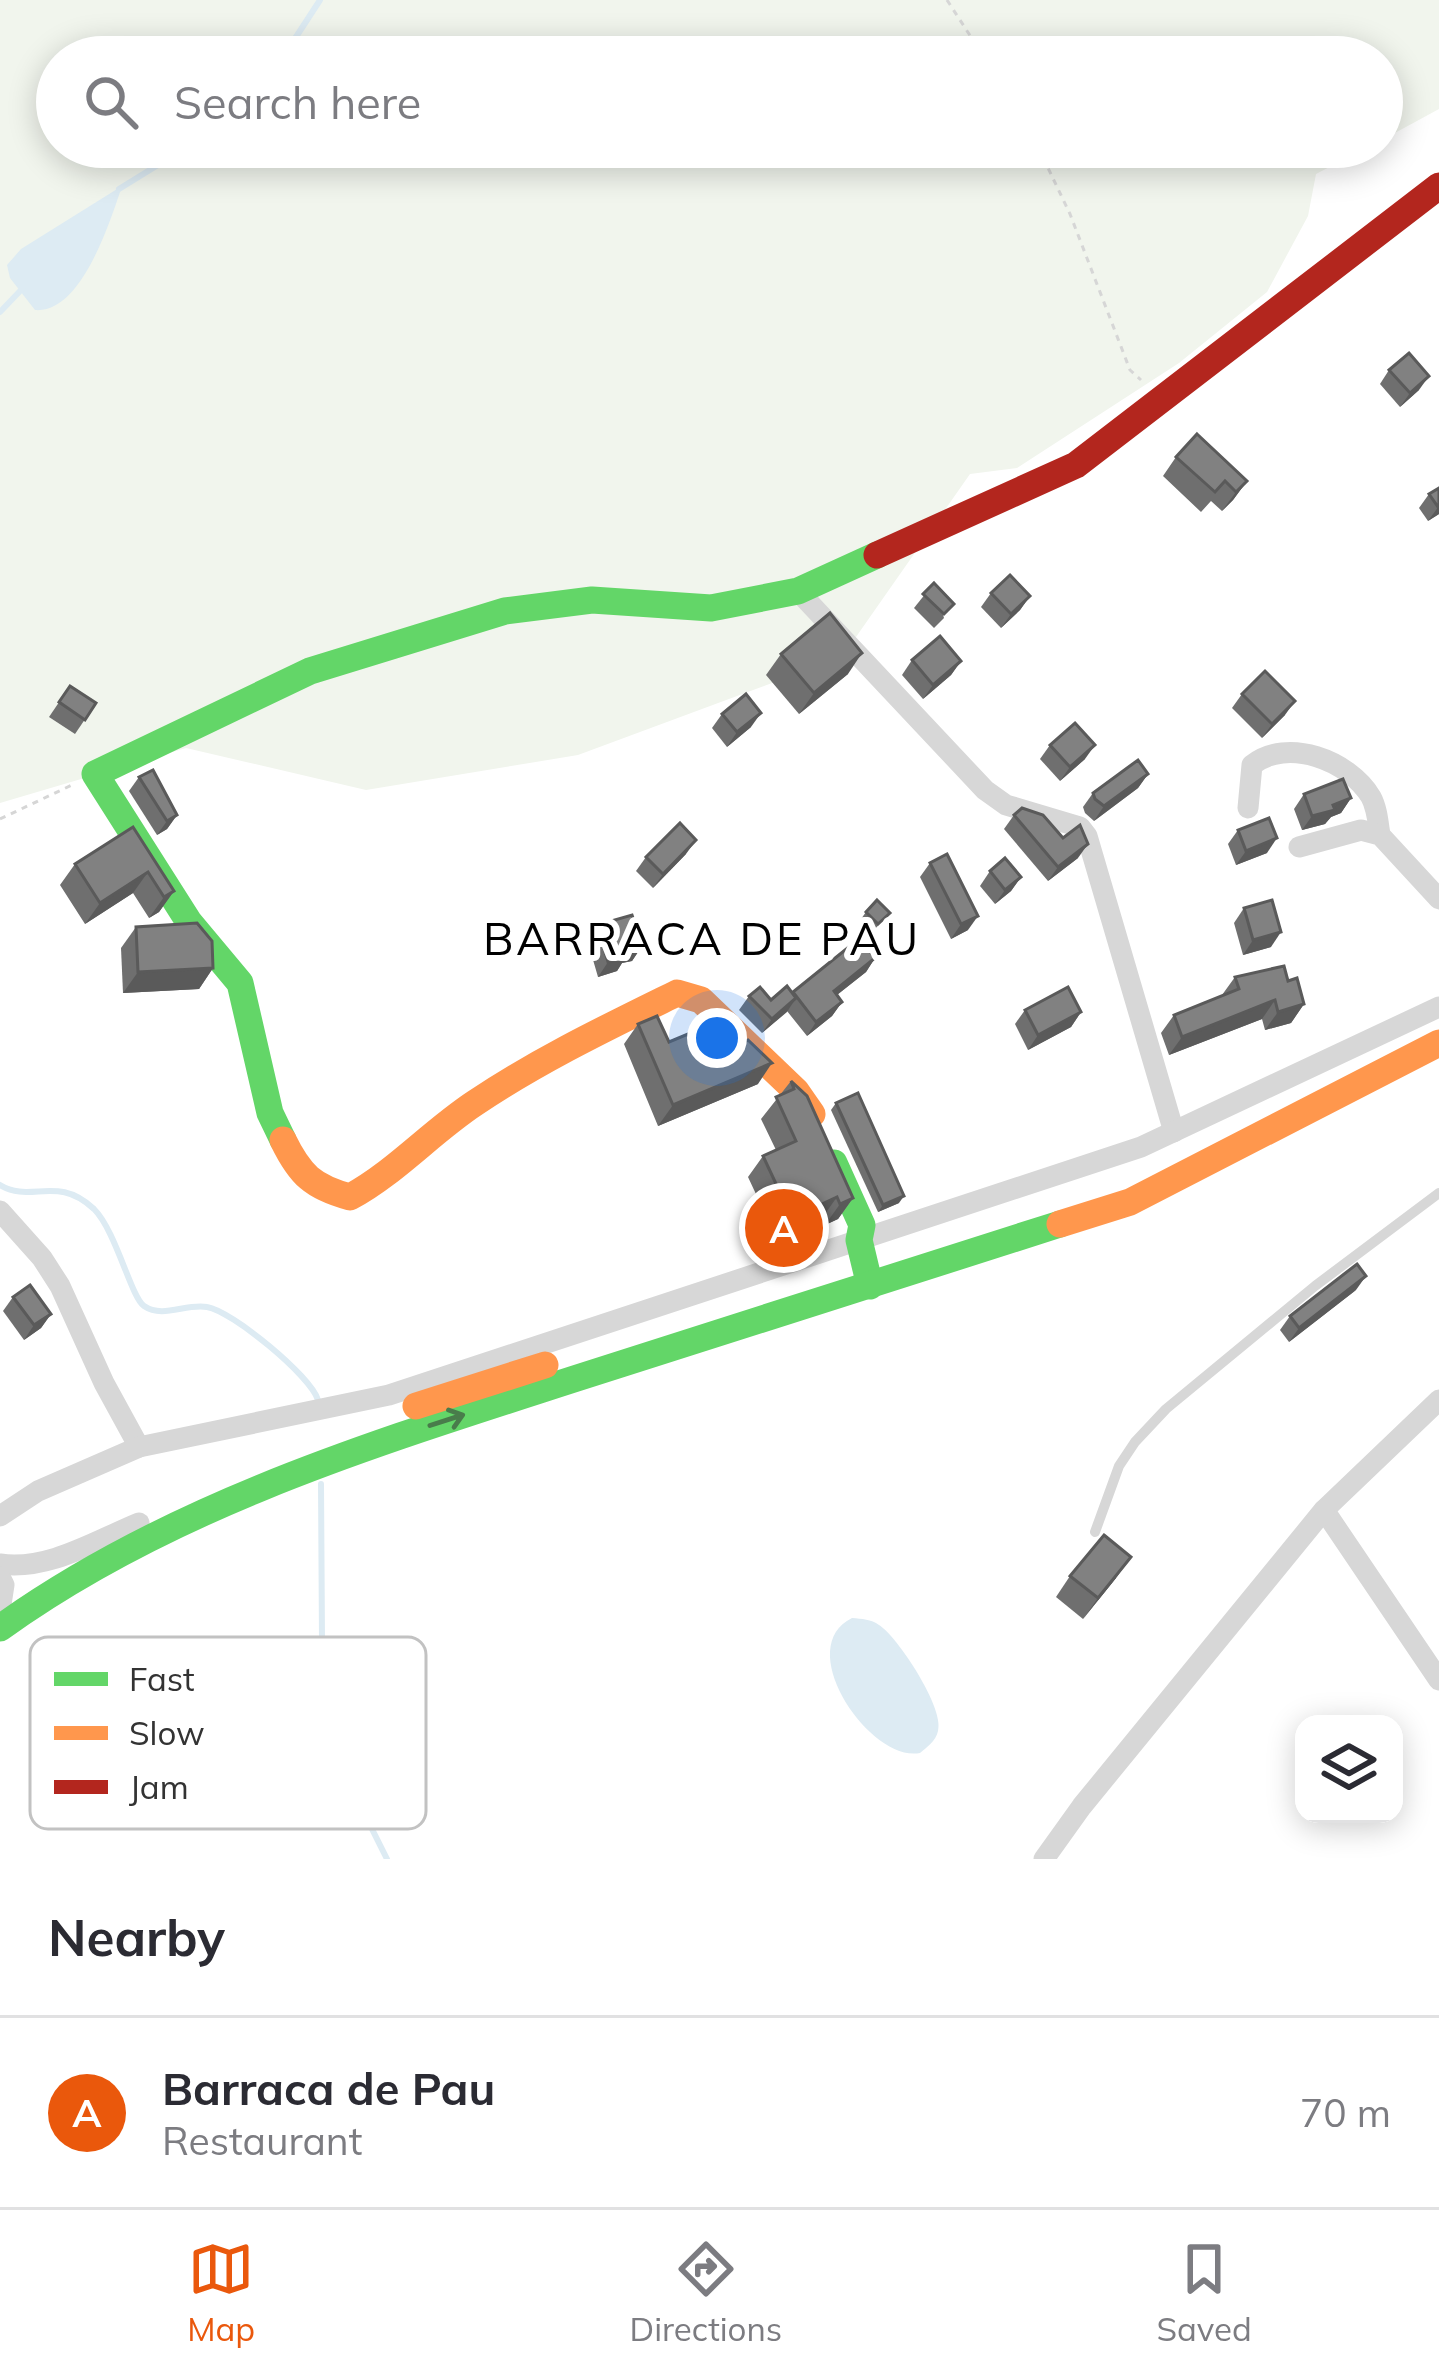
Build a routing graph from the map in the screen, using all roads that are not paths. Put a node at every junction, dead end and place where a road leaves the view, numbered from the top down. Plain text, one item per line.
1 (1439, 185) edge
2 (798, 591) junction
3 (1247, 808) dead end
4 (1380, 835) junction
5 (1299, 847) dead end
6 (1439, 899) edge
7 (1439, 1007) edge
8 (1439, 1024) edge
9 (1439, 1043) edge
10 (1174, 1132) junction
11 (1439, 1192) edge
12 (0, 1211) edge
13 (864, 1265) junction
14 (1439, 1400) edge
15 (140, 1447) junction
16 (1324, 1510) junction
17 (0, 1516) edge
18 (139, 1523) junction
19 (1095, 1532) dead end
20 (0, 1564) edge
21 (0, 1605) edge
22 (1439, 1680) edge
23 (1044, 1859) edge

1 - 2 main road
2 - 10 street
2 - 13 main road
3 - 4 street
4 - 5 street
4 - 6 street
7 - 10 street
8 - 13 main road
9 - 13 main road
10 - 13 street
11 - 19 lane
12 - 15 street
13 - 15 street
13 - 18 main road
21 -> 13 main road
14 - 16 street
15 - 17 street
16 - 22 street
16 - 23 street
18 - 20 street
18 - 21 main road

